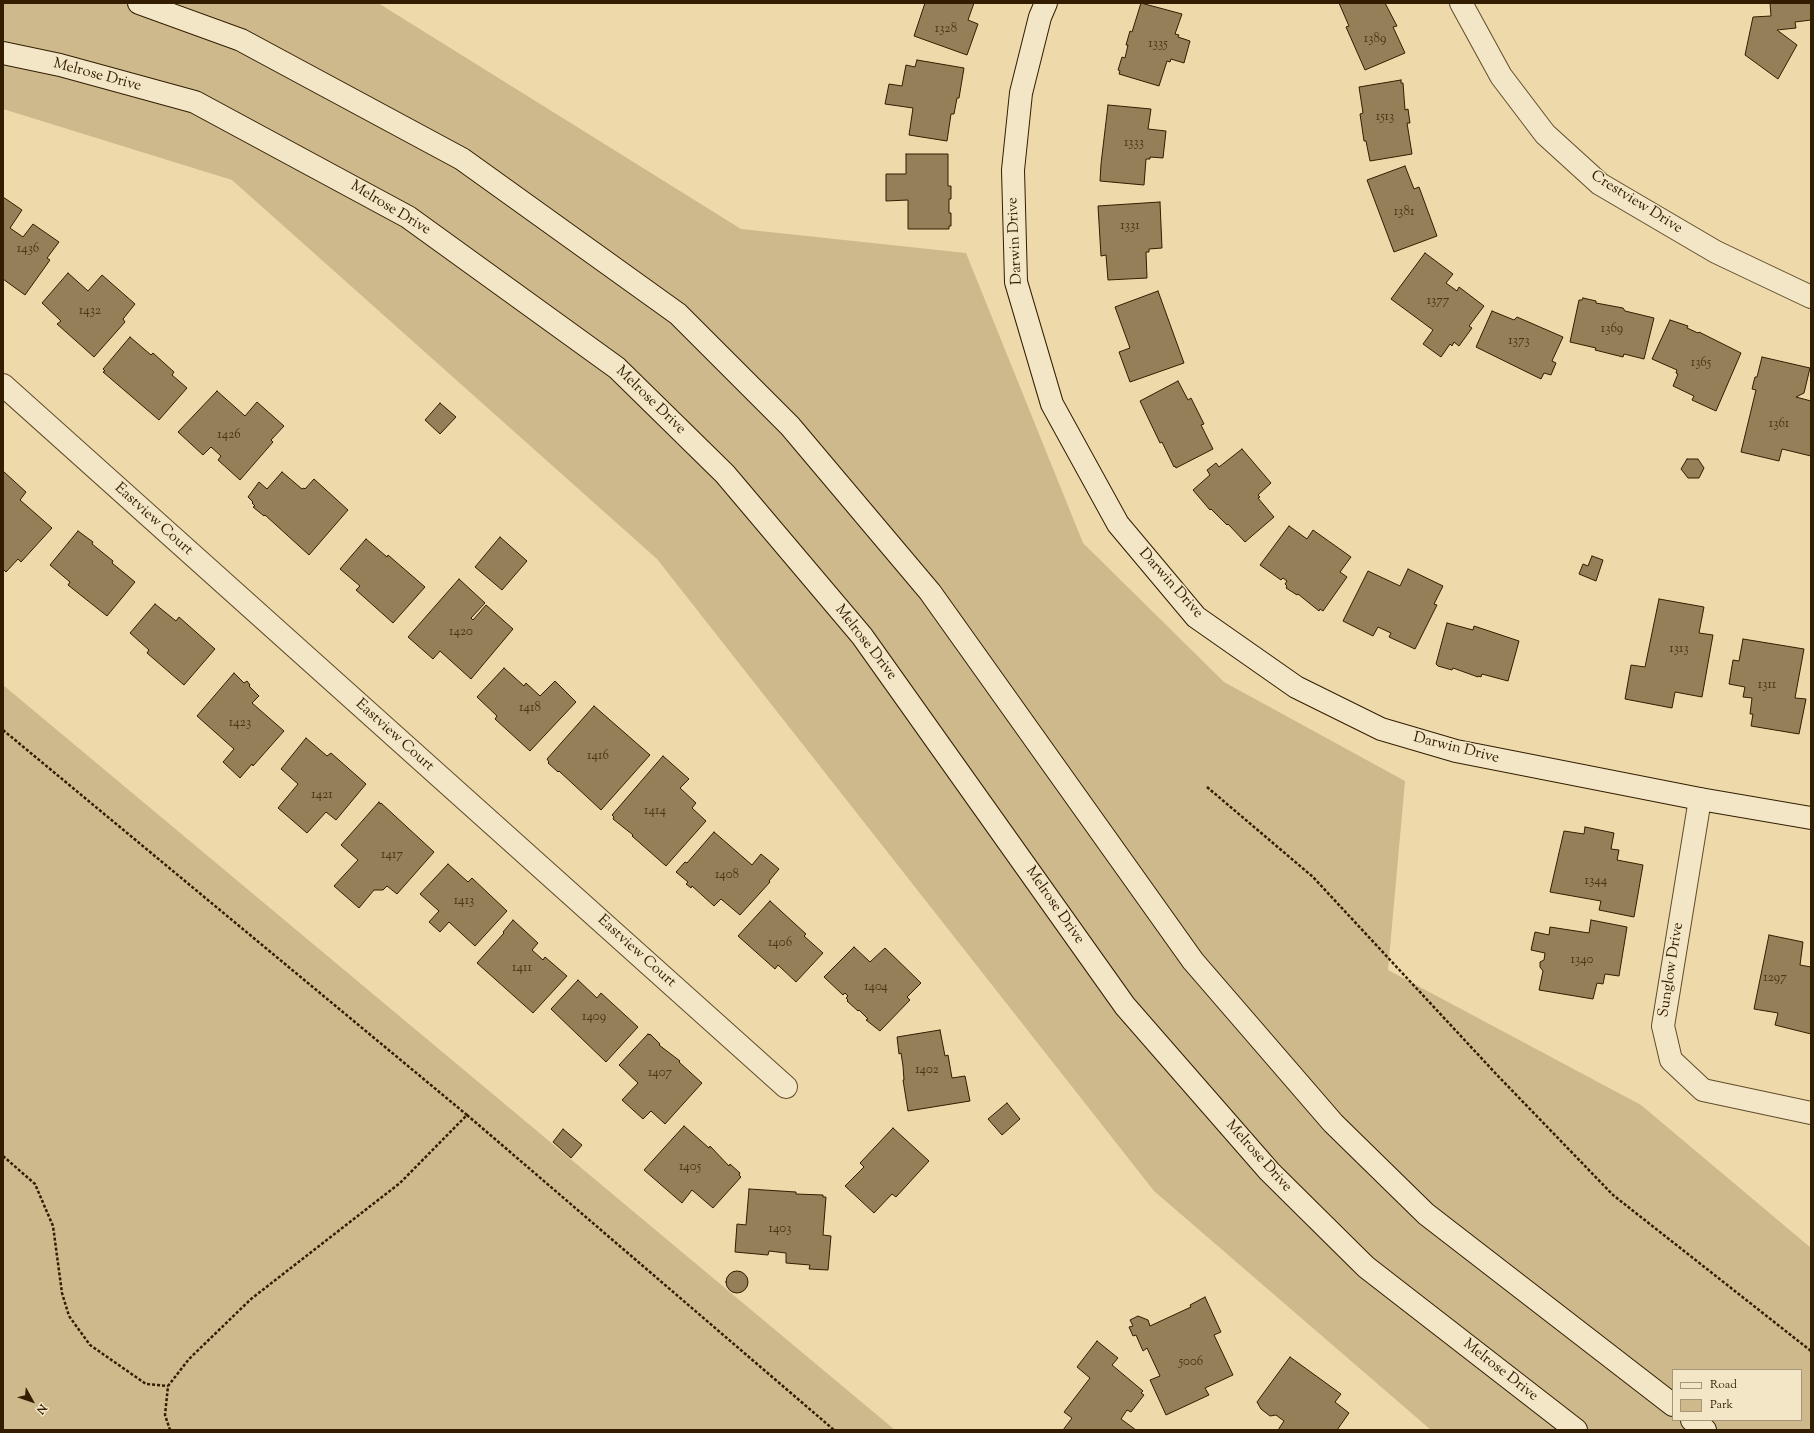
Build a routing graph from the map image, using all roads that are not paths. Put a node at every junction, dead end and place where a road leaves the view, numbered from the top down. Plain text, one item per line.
1 (138, 3) edge
2 (1046, 3) edge
3 (1461, 3) edge
4 (3, 53) edge
5 (1811, 297) edge
6 (3, 386) edge
7 (1700, 799) junction
8 (1811, 818) edge
9 (786, 1087) dead end
10 (1811, 1113) edge
11 (1672, 1404) edge
12 (1693, 1421) edge
13 (1576, 1430) edge
14 (1705, 1430) edge

1 - 11 main road
2 - 7 main road, Darwin Drive
3 - 5 main road, Crestview Drive
4 - 13 main road, Melrose Drive
6 - 9 main road, Eastview Court
7 - 8 main road, Darwin Drive
7 - 10 main road, Sunglow Drive
12 - 14 main road

